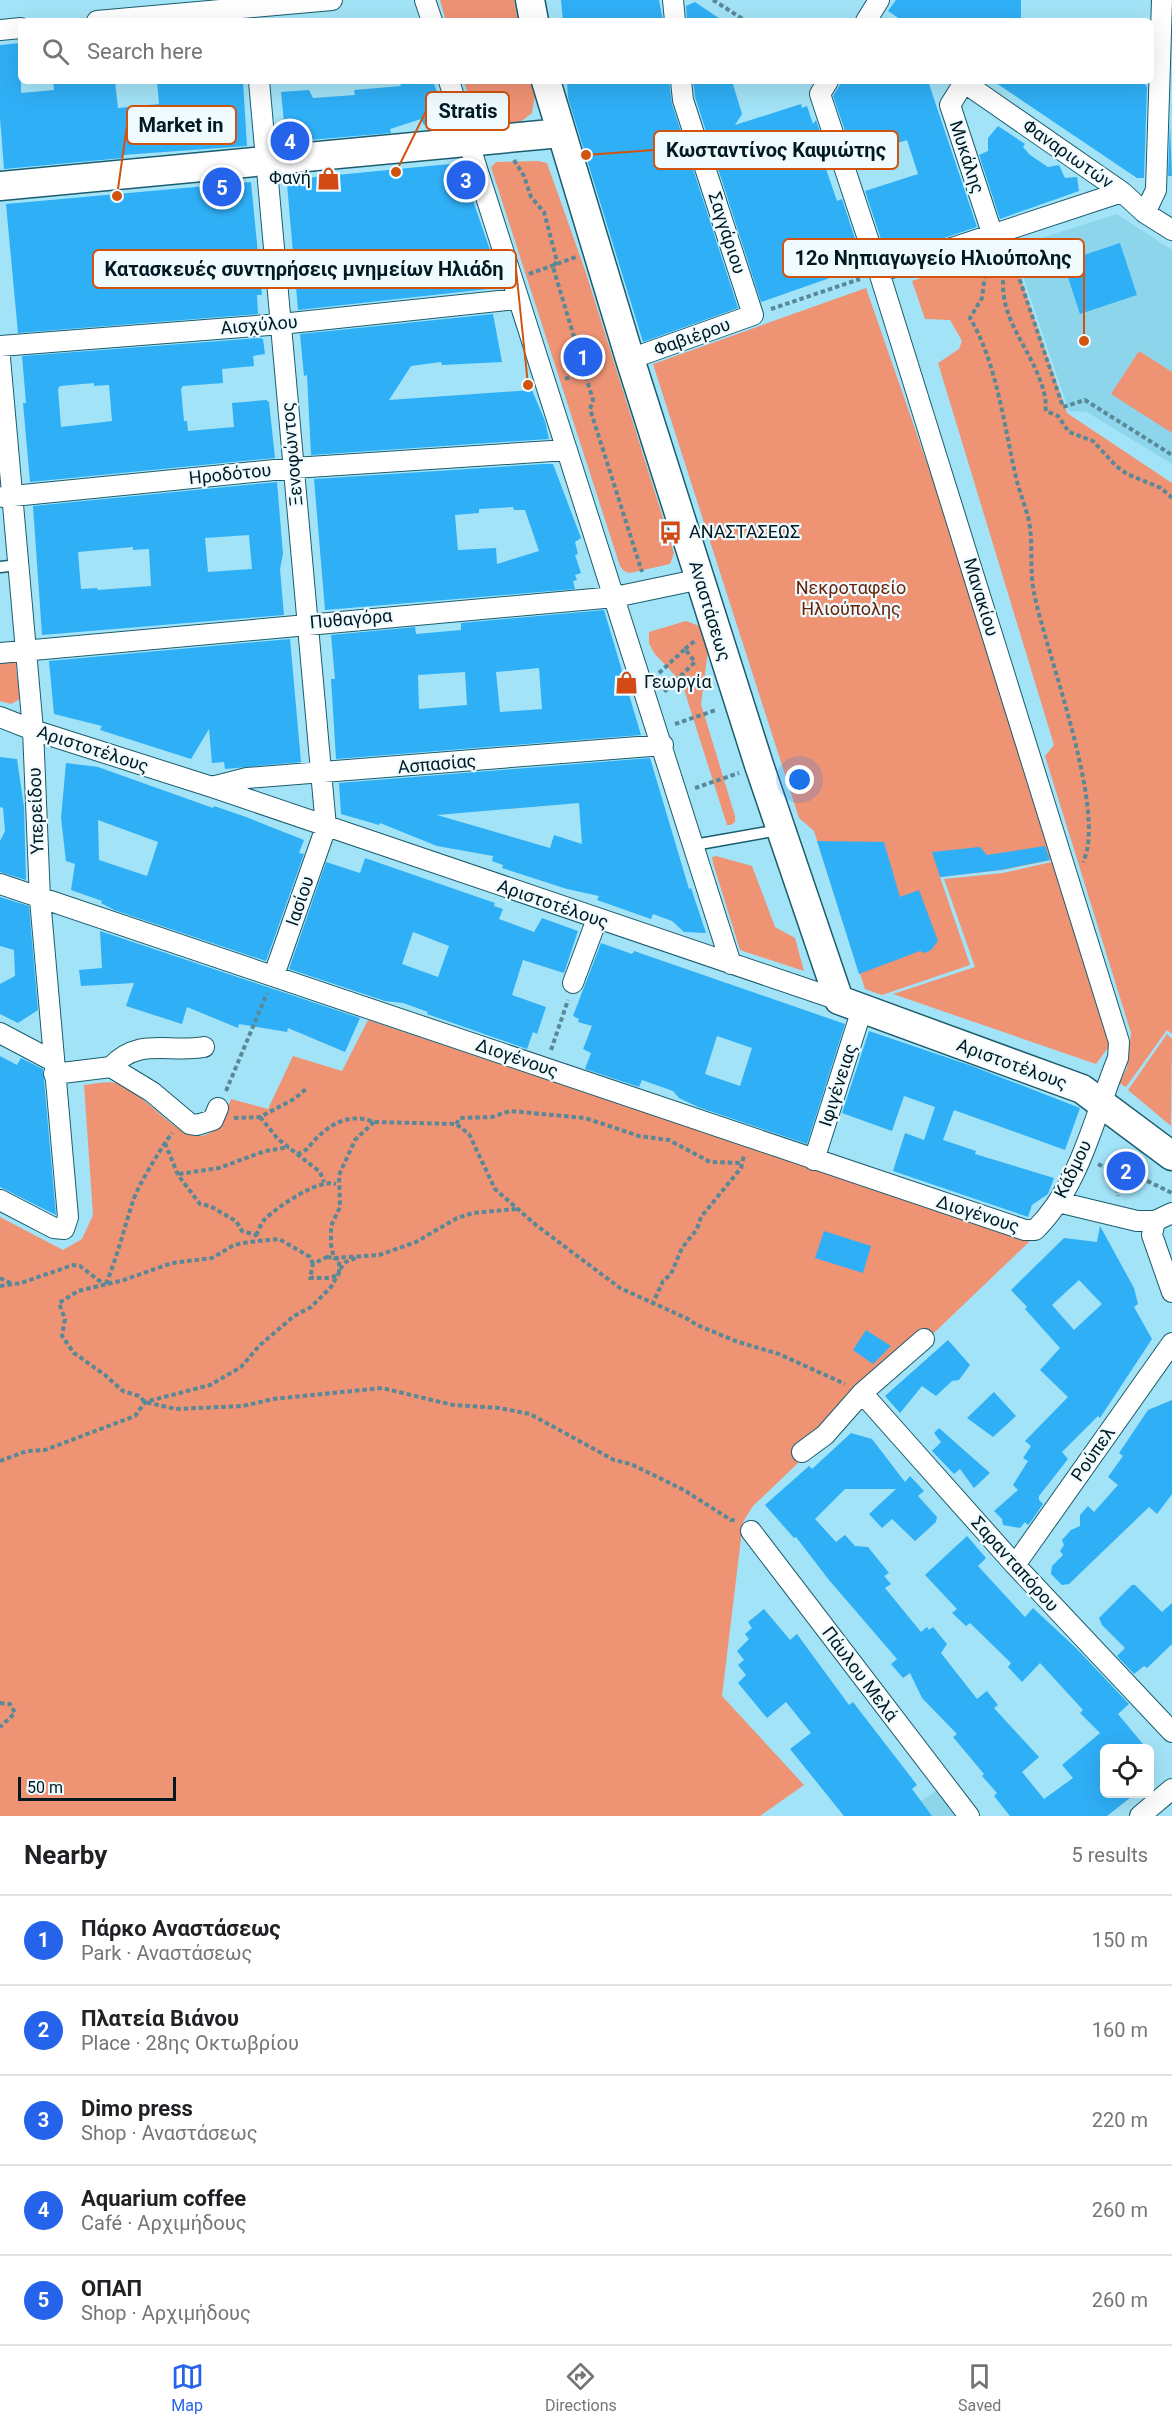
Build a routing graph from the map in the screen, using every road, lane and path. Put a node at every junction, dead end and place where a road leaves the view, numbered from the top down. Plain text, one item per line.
1 (332, 0) edge
2 (425, 0) edge
3 (531, 0) edge
4 (673, 0) edge
5 (713, 0) edge
6 (879, 0) edge
7 (1162, 0) edge
8 (253, 9) edge
9 (136, 18) edge
10 (431, 18) edge
11 (534, 18) edge
12 (675, 18) edge
13 (741, 18) edge
14 (871, 18) edge
15 (18, 28) edge
16 (0, 30) edge
17 (1162, 63) edge
18 (259, 84) edge
19 (450, 84) edge
20 (547, 84) edge
21 (681, 84) edge
22 (961, 84) edge
23 (967, 84) edge
24 (824, 88) edge
25 (561, 134) junction
26 (509, 139) junction
27 (468, 143) junction
28 (266, 161) junction
29 (0, 186) edge
30 (1164, 190) edge
31 (1122, 192) junction
32 (1145, 213) junction
33 (1172, 230) edge
34 (998, 232) junction
35 (597, 250) junction
36 (1010, 250) junction
37 (555, 264) junction
38 (1005, 264) junction
39 (879, 272) junction
40 (514, 290) junction
41 (753, 315) junction
42 (281, 324) junction
43 (0, 346) edge
44 (629, 356) junction
45 (0, 358) edge
46 (585, 371) junction
47 (546, 386) junction
48 (567, 450) junction
49 (1172, 455) edge
50 (294, 468) junction
51 (7, 496) edge
52 (1172, 498) edge
53 (9, 566) edge
54 (701, 579) junction
55 (648, 590) junction
56 (615, 597) junction
57 (308, 623) junction
58 (25, 650) junction
59 (0, 653) edge
60 (647, 696) junction
61 (739, 702) junction
62 (0, 717) edge
63 (33, 730) junction
64 (661, 737) junction
65 (759, 765) junction
66 (321, 774) junction
67 (212, 787) junction
68 (678, 794) junction
69 (326, 827) junction
70 (780, 830) junction
71 (694, 845) junction
72 (1067, 873) junction
73 (0, 884) edge
74 (40, 899) junction
75 (597, 919) junction
76 (731, 964) junction
77 (274, 975) junction
78 (573, 983) joint
79 (851, 1005) junction
80 (0, 1033) edge
81 (204, 1047) dead end
82 (111, 1067) junction
83 (53, 1068) junction
84 (544, 1068) junction
85 (306, 1089) dead end
86 (1102, 1101) junction
87 (215, 1114) junction
88 (260, 1118) junction
89 (183, 1119) junction
90 (374, 1122) junction
91 (456, 1124) junction
92 (749, 1138) junction
93 (165, 1142) junction
94 (289, 1147) junction
95 (1161, 1147) edge
96 (297, 1154) junction
97 (1081, 1156) junction
98 (814, 1160) junction
99 (741, 1163) junction
100 (1127, 1171) junction
101 (178, 1174) junction
102 (324, 1182) junction
103 (337, 1184) junction
104 (1172, 1193) edge
105 (0, 1200) edge
106 (1058, 1202) junction
107 (516, 1209) junction
108 (1164, 1217) edge
109 (1035, 1230) joint
110 (256, 1235) junction
111 (259, 1240) junction
112 (362, 1256) junction
113 (334, 1258) junction
114 (313, 1264) junction
115 (340, 1271) junction
116 (0, 1278) edge
117 (12, 1284) junction
118 (105, 1285) junction
119 (0, 1286) edge
120 (1172, 1292) edge
121 (652, 1305) junction
122 (924, 1339) dead end
123 (1172, 1342) edge
124 (862, 1394) junction
125 (145, 1402) junction
126 (802, 1452) dead end
127 (0, 1461) edge
128 (750, 1531) joint
129 (1015, 1565) junction
130 (0, 1703) edge
131 (0, 1726) edge
132 (1172, 1732) edge
133 (1172, 1789) edge
134 (969, 1816) edge
135 (1140, 1816) edge

1 - 8 street
2 - 10 street
3 - 11 street
4 - 12 street
5 - 13 path
6 - 14 street
7 - 17 street
8 - 9 street
15 - 16 street
17 - 30 street
18 - 28 street, Ξενοφώντος
19 - 27 street
20 - 25 street, Αναστάσεως
21 - 41 street, Σαγγάριου
22 - 34 street, Μυκάλης
23 - 31 street, Φαναριωτών
24 - 39 street, Μανακίου
25 - 26 street
25 - 35 street, Αναστάσεως
26 - 27 street
26 - 37 path
27 - 28 street
27 - 40 street
28 - 29 street
28 - 42 street, Ξενοφώντος
30 - 32 street
31 - 32 street, Φαναριωτών
31 - 34 street
32 - 33 street, Φαναριωτών
34 - 36 path
34 - 39 street
35 - 37 path
35 - 44 street, Αναστάσεως
36 - 38 path
36 - 49 path
37 - 40 path
37 - 46 path
38 - 52 path
38 - 72 path
39 - 41 path
39 - 72 street, Μανακίου
40 - 42 street, Αισχύλου
40 - 47 street
41 - 44 street, Φαβιέρου
42 - 43 street, Αισχύλου
42 - 50 street, Ξενοφώντος
44 - 46 path
44 - 54 street, Αναστάσεως
45 - 51 street, Υπερείδου
46 - 47 path
46 - 55 path
47 - 48 street
48 - 50 street, Ηροδότου
48 - 56 street
50 - 51 street, Ηροδότου
50 - 57 street, Ξενοφώντος
51 - 53 street, Υπερείδου
53 - 58 street, Υπερείδου
54 - 55 street, Πυθαγόρα
54 - 61 street, Αναστάσεως
55 - 56 street, Πυθαγόρα
56 - 57 street, Πυθαγόρα
56 - 60 street
57 - 58 street, Πυθαγόρα
57 - 66 street, Ξενοφώντος
58 - 59 street, Πυθαγόρα
58 - 63 street, Υπερείδου
60 - 60 path
60 - 64 street
61 - 64 path
61 - 65 street, Αναστάσεως
62 - 63 street, Αριστοτέλους
63 - 67 street, Αριστοτέλους
63 - 74 street, Υπερείδου
64 - 66 street, Ασπασίας
64 - 68 street
65 - 68 path
65 - 70 street, Αναστάσεως
66 - 67 street, Ασπασίας
66 - 69 street, Ξενοφώντος
67 - 69 street, Αριστοτέλους
68 - 71 street
69 - 75 street, Αριστοτέλους
69 - 77 street, Ιασίου
70 - 71 lane
70 - 79 street, Αναστάσεως
71 - 76 street
72 - 86 street, Μανακίου
73 - 74 street, Διογένους
74 - 77 street, Διογένους
74 - 83 street, Υπερείδου
75 - 76 street, Αριστοτέλους
75 - 78 street
76 - 79 street, Αριστοτέλους
77 - 84 street, Διογένους
77 - 87 path
78 - 84 path
79 - 86 street, Αριστοτέλους
79 - 98 street, Ιφιγένειας
80 - 83 street
81 - 82 street
82 - 83 street
82 - 89 street
83 - 105 street, Υπερείδου
84 - 92 street, Διογένους
85 - 88 path
86 - 95 street, Αριστοτέλους
86 - 97 street, Κάδμου
87 - 88 path
87 - 89 street
88 - 94 path
89 - 93 path
90 - 91 path
90 - 96 path
90 - 103 path
91 - 99 path
91 - 107 path
92 - 98 street, Διογένους
92 - 99 path
93 - 101 path
93 - 118 path
94 - 96 path
94 - 101 path
95 - 100 path
96 - 102 path
97 - 100 path
97 - 106 street, Κάδμου
98 - 109 street, Διογένους
99 - 121 path
100 - 104 path
101 - 110 path
102 - 103 path
102 - 110 path
103 - 113 path
106 - 108 street
106 - 109 street, Κάδμου
107 - 112 path
107 - 121 path
108 - 120 street
110 - 111 path
111 - 114 path
111 - 118 path
112 - 113 path
112 - 115 path
113 - 114 path
113 - 115 path
114 - 115 path
115 - 125 path
116 - 117 path
117 - 118 path
117 - 119 path
118 - 125 path
121 - 124 path
122 - 124 street
123 - 129 street, Ρούπελ
124 - 126 street
124 - 129 street, Σαρανταπόρου
125 - 127 path
125 - 128 path
128 - 134 street, Πάυλου Μελά
129 - 132 street, Σαρανταπόρου
130 - 131 path
133 - 135 street

